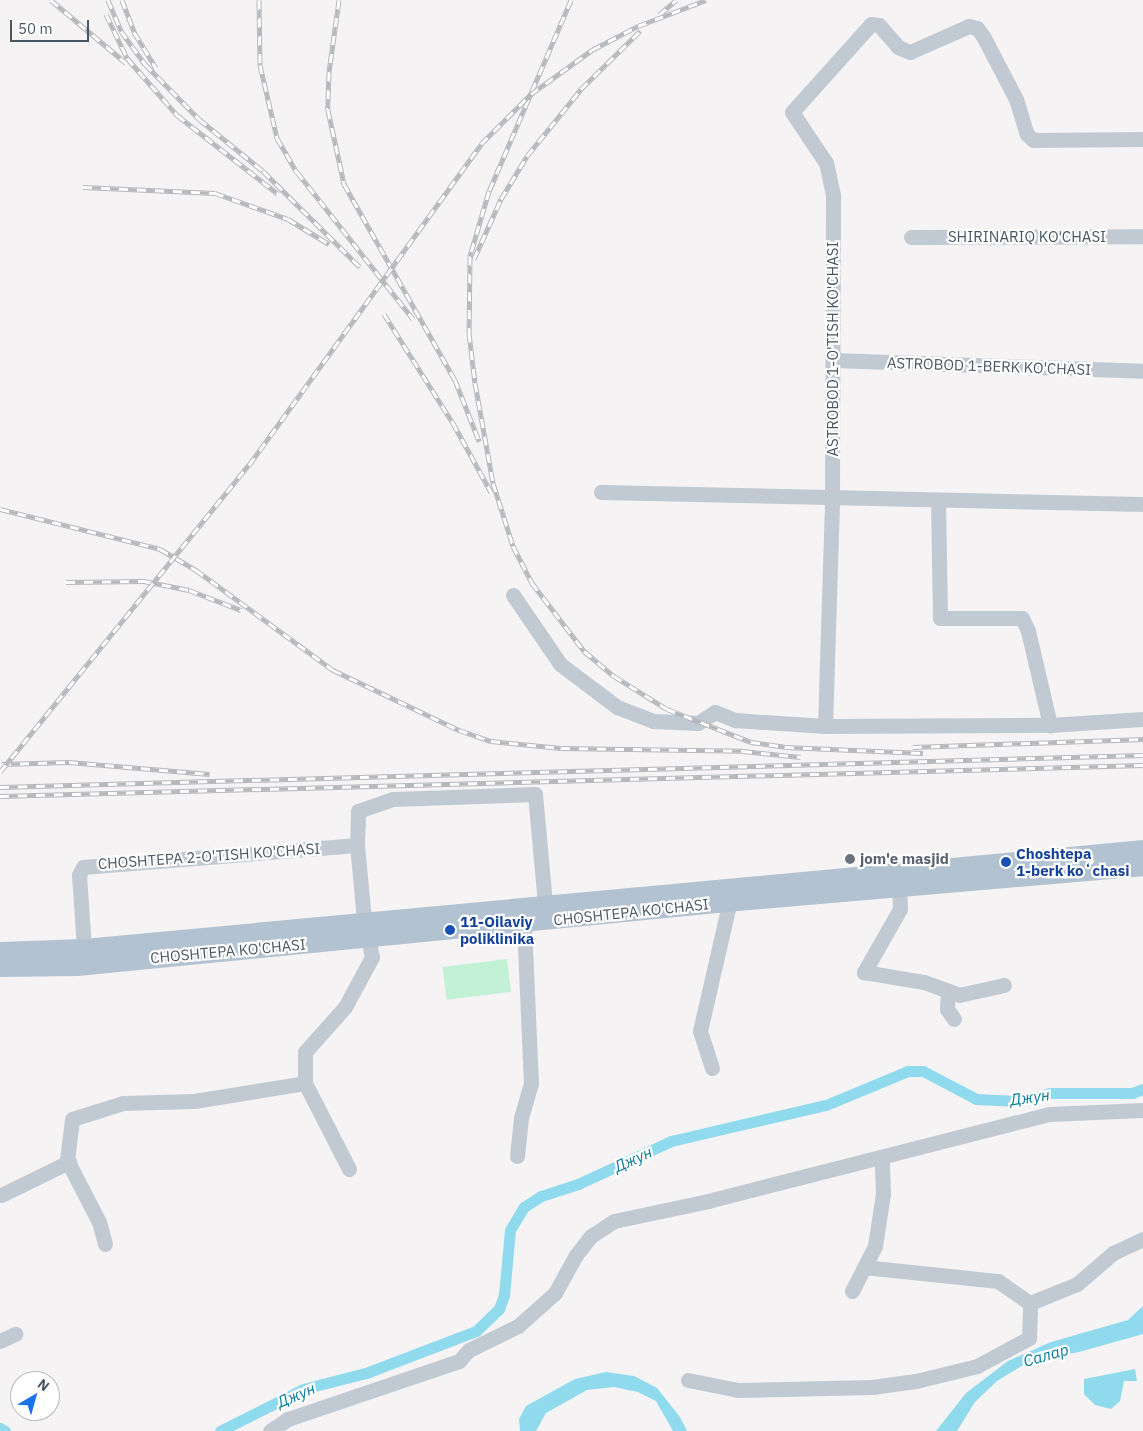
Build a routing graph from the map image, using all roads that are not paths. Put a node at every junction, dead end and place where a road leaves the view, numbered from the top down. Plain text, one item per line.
1 (1143, 139) edge
2 (1143, 236) edge
3 (911, 237) dead end
4 (834, 360) junction
5 (1143, 371) edge
6 (601, 492) dead end
7 (832, 497) junction
8 (938, 500) junction
9 (1143, 504) edge
10 (513, 595) dead end
11 (1143, 720) edge
12 (1050, 725) junction
13 (825, 726) junction
14 (357, 845) junction
15 (1143, 850) edge
16 (1143, 866) edge
17 (899, 889) junction
18 (726, 902) junction
19 (545, 903) junction
20 (524, 922) junction
21 (366, 929) junction
22 (84, 948) junction
23 (0, 952) edge
24 (0, 967) edge
25 (1004, 985) dead end
26 (948, 993) junction
27 (954, 1019) dead end
28 (712, 1068) dead end
29 (305, 1083) junction
30 (1143, 1110) edge
31 (517, 1156) dead end
32 (882, 1156) junction
33 (68, 1162) junction
34 (349, 1169) dead end
35 (1, 1195) dead end
36 (1143, 1239) edge
37 (105, 1244) dead end
38 (864, 1267) junction
39 (852, 1291) dead end
40 (1030, 1303) junction
41 (16, 1334) dead end
42 (0, 1341) edge
43 (688, 1380) dead end
44 (270, 1431) edge

1 - 4 street, ASTROBOD 1-O'TISH KO'CHASI
2 - 3 street, SHIRINARIQ KO'CHASI
4 - 5 street, ASTROBOD 1-BERK KO'CHASI
4 - 7 street, ASTROBOD 1-O'TISH KO'CHASI
6 - 7 street
7 - 8 street
7 - 13 street, ASTROBOD 1-O'TISH KO'CHASI
8 - 9 street
8 - 12 street
10 - 13 street
11 - 12 street
12 - 13 street
14 - 19 street
14 - 21 street
14 - 22 street, CHOSHTEPA 2-O'TISH KO'CHASI
15 - 19 main road, CHOSHTEPA KO'CHASI
16 - 17 main road, CHOSHTEPA KO'CHASI
17 - 18 main road, CHOSHTEPA KO'CHASI
17 - 26 street
18 - 20 main road, CHOSHTEPA KO'CHASI
18 - 28 street
19 - 21 main road, CHOSHTEPA KO'CHASI
20 - 21 main road, CHOSHTEPA KO'CHASI
20 - 31 street
21 - 22 main road, CHOSHTEPA KO'CHASI
21 - 24 main road, CHOSHTEPA KO'CHASI
21 - 29 street
22 - 23 main road, CHOSHTEPA KO'CHASI
25 - 26 street
26 - 27 street
29 - 33 street
29 - 34 street
30 - 32 street
32 - 38 street
32 - 44 street
33 - 35 street
33 - 37 street
36 - 40 street
38 - 39 street
38 - 40 street
40 - 43 street
41 - 42 street

